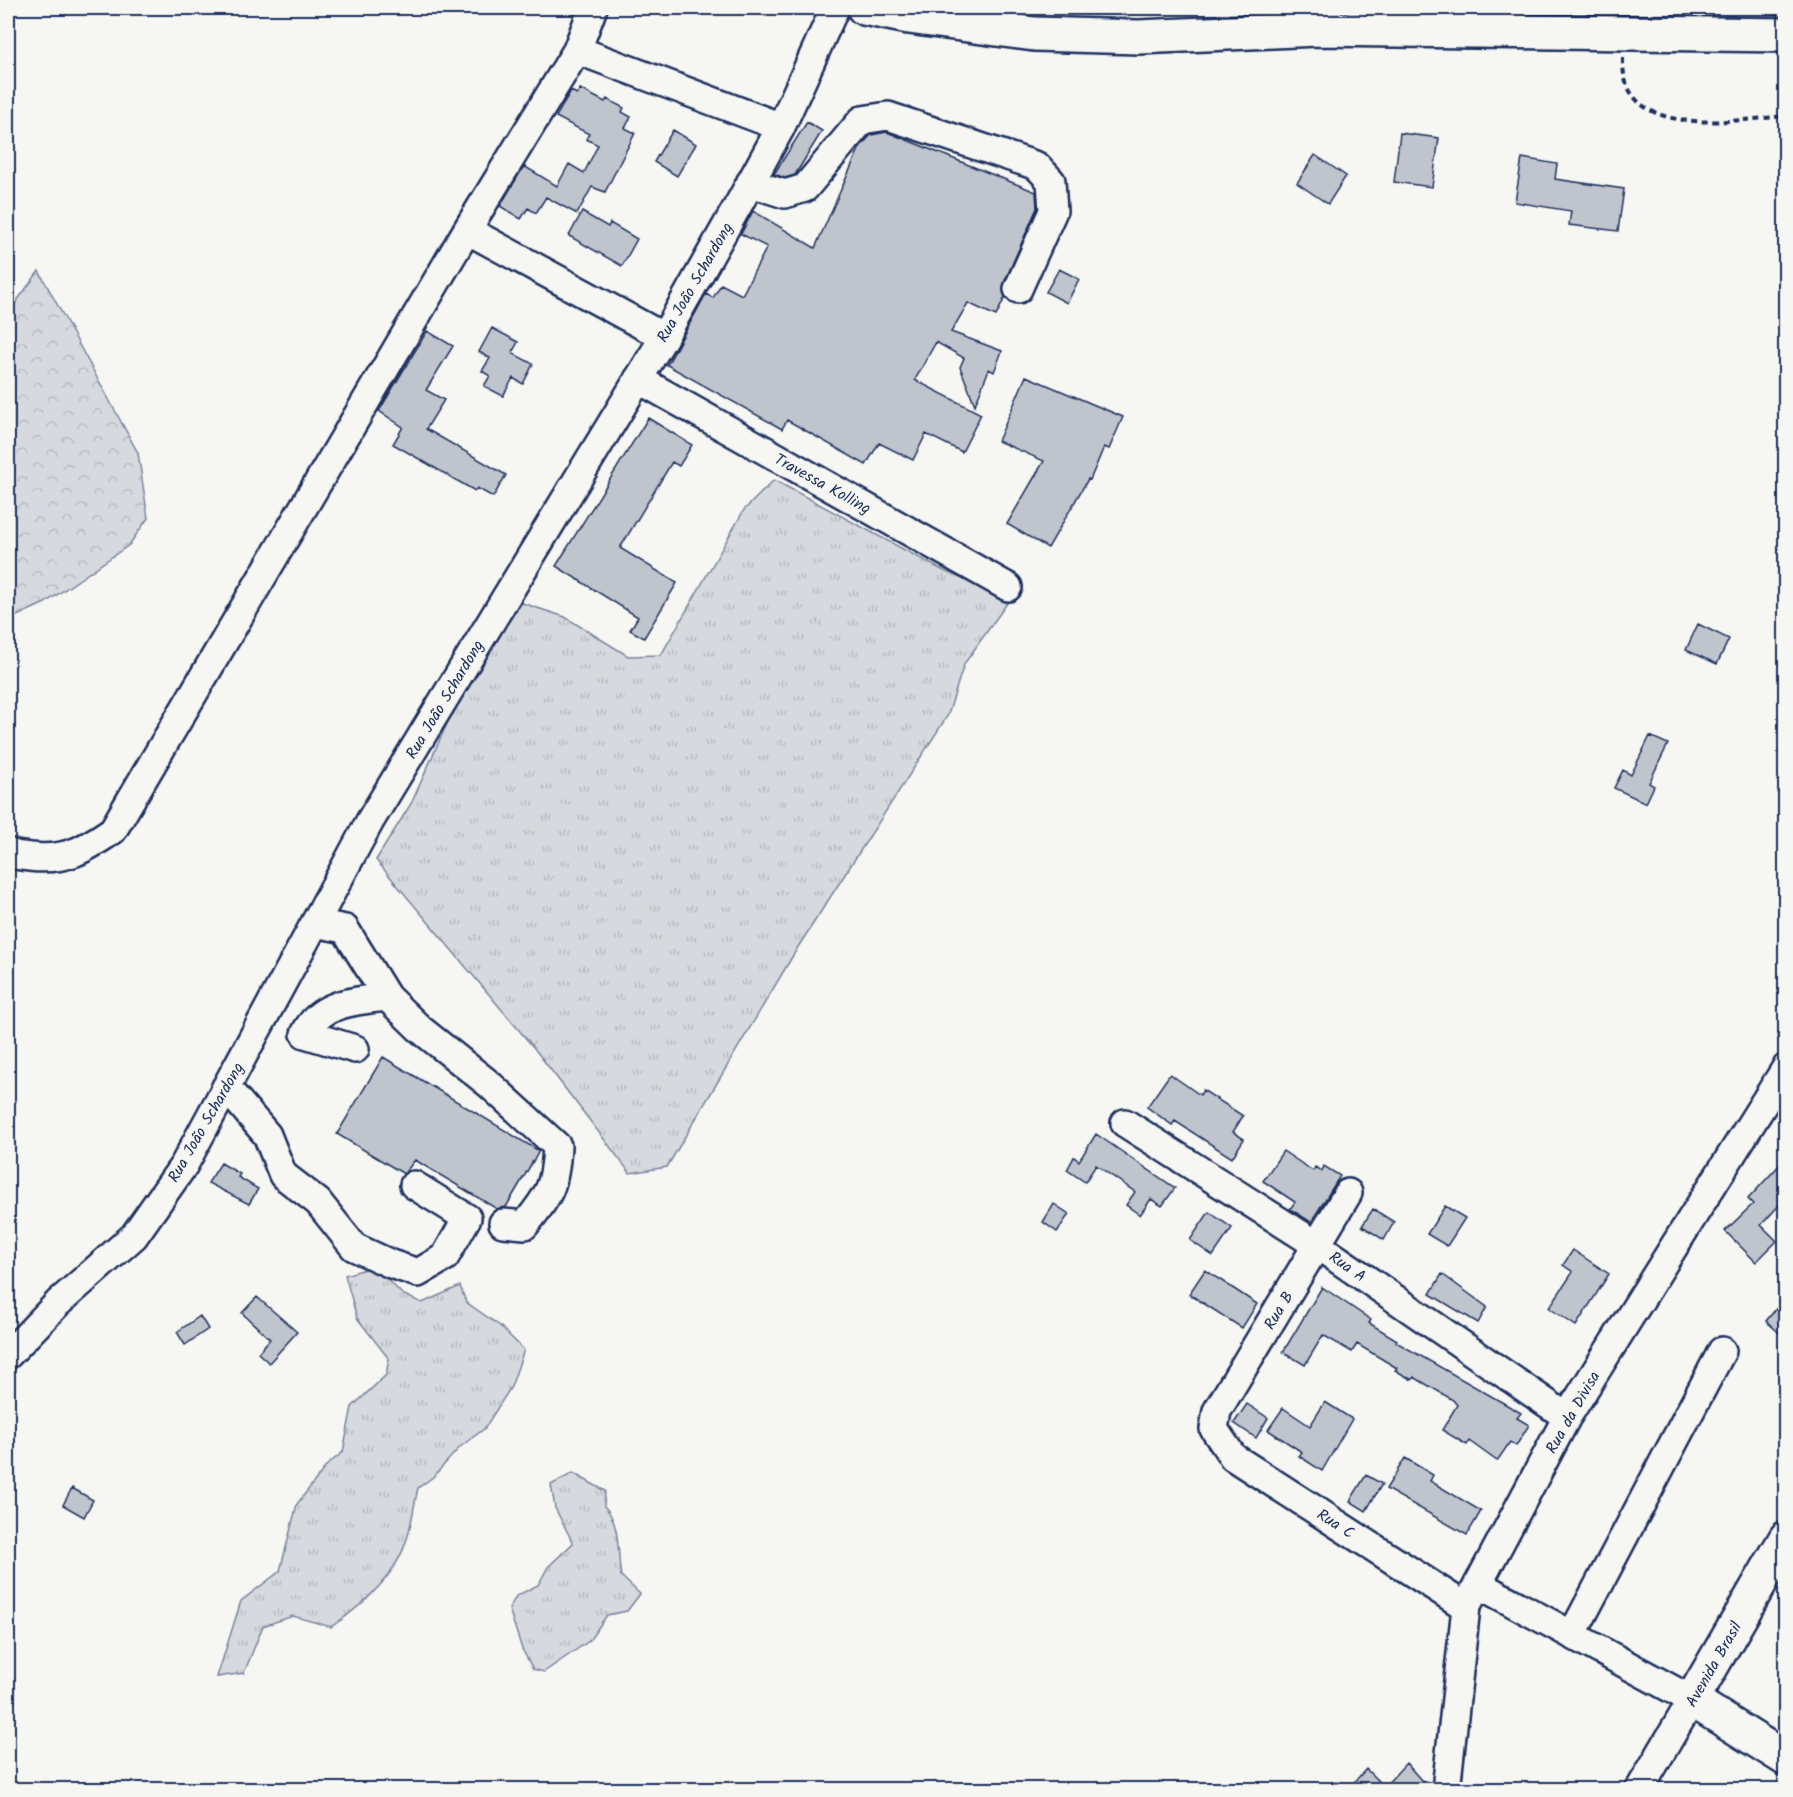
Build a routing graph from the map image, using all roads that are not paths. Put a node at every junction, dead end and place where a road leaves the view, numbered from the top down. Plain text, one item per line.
1 (593, 8) edge
2 (835, 8) edge
3 (864, 8) edge
4 (911, 12) edge
5 (1323, 18) edge
6 (1386, 19) edge
7 (1785, 35) edge
8 (577, 50) junction
9 (781, 127) junction
10 (750, 183) junction
11 (466, 230) junction
12 (1018, 290) dead end
13 (664, 337) junction
14 (638, 379) junction
15 (1008, 587) dead end
16 (8, 852) edge
17 (315, 923) junction
18 (387, 997) junction
19 (355, 1049) dead end
20 (1785, 1068) edge
21 (226, 1087) junction
22 (1125, 1123) dead end
23 (414, 1185) dead end
24 (1348, 1193) dead end
25 (503, 1223) dead end
26 (1317, 1245) junction
27 (1722, 1351) dead end
28 (8, 1355) edge
29 (1567, 1417) junction
30 (1214, 1430) joint
31 (1785, 1538) edge
32 (1472, 1595) junction
33 (1572, 1635) junction
34 (1692, 1700) junction
35 (1785, 1759) edge
36 (1446, 1790) edge
37 (1639, 1790) edge

1 - 8 street
2 - 9 street, Rua João Schardong
3 - 4 main road
4 - 5 main road
5 - 6 main road
6 - 7 main road
8 - 9 street
8 - 11 street
9 - 10 street, Rua João Schardong
10 - 12 street
10 - 13 street, Rua João Schardong
11 - 13 street
11 - 16 street
13 - 14 street, Rua João Schardong
14 - 15 street, Travessa Kolling
14 - 17 street, Rua João Schardong
17 - 18 street
17 - 21 street, Rua João Schardong
18 - 19 street
18 - 25 street
20 - 29 street, Rua da Divisa
21 - 23 street
21 - 28 street, Rua João Schardong
22 - 26 street, Rua A
24 - 26 street, Rua B
26 - 29 street, Rua A
26 - 30 street, Rua B
27 - 33 street
29 - 32 street, Rua da Divisa
30 - 32 street, Rua C
31 - 34 main road, Avenida Brasil
32 - 33 street, Rua C
32 - 36 street, Rua da Divisa
33 - 34 street, Rua C
34 - 35 main road
34 - 37 street, Avenida Brasil

